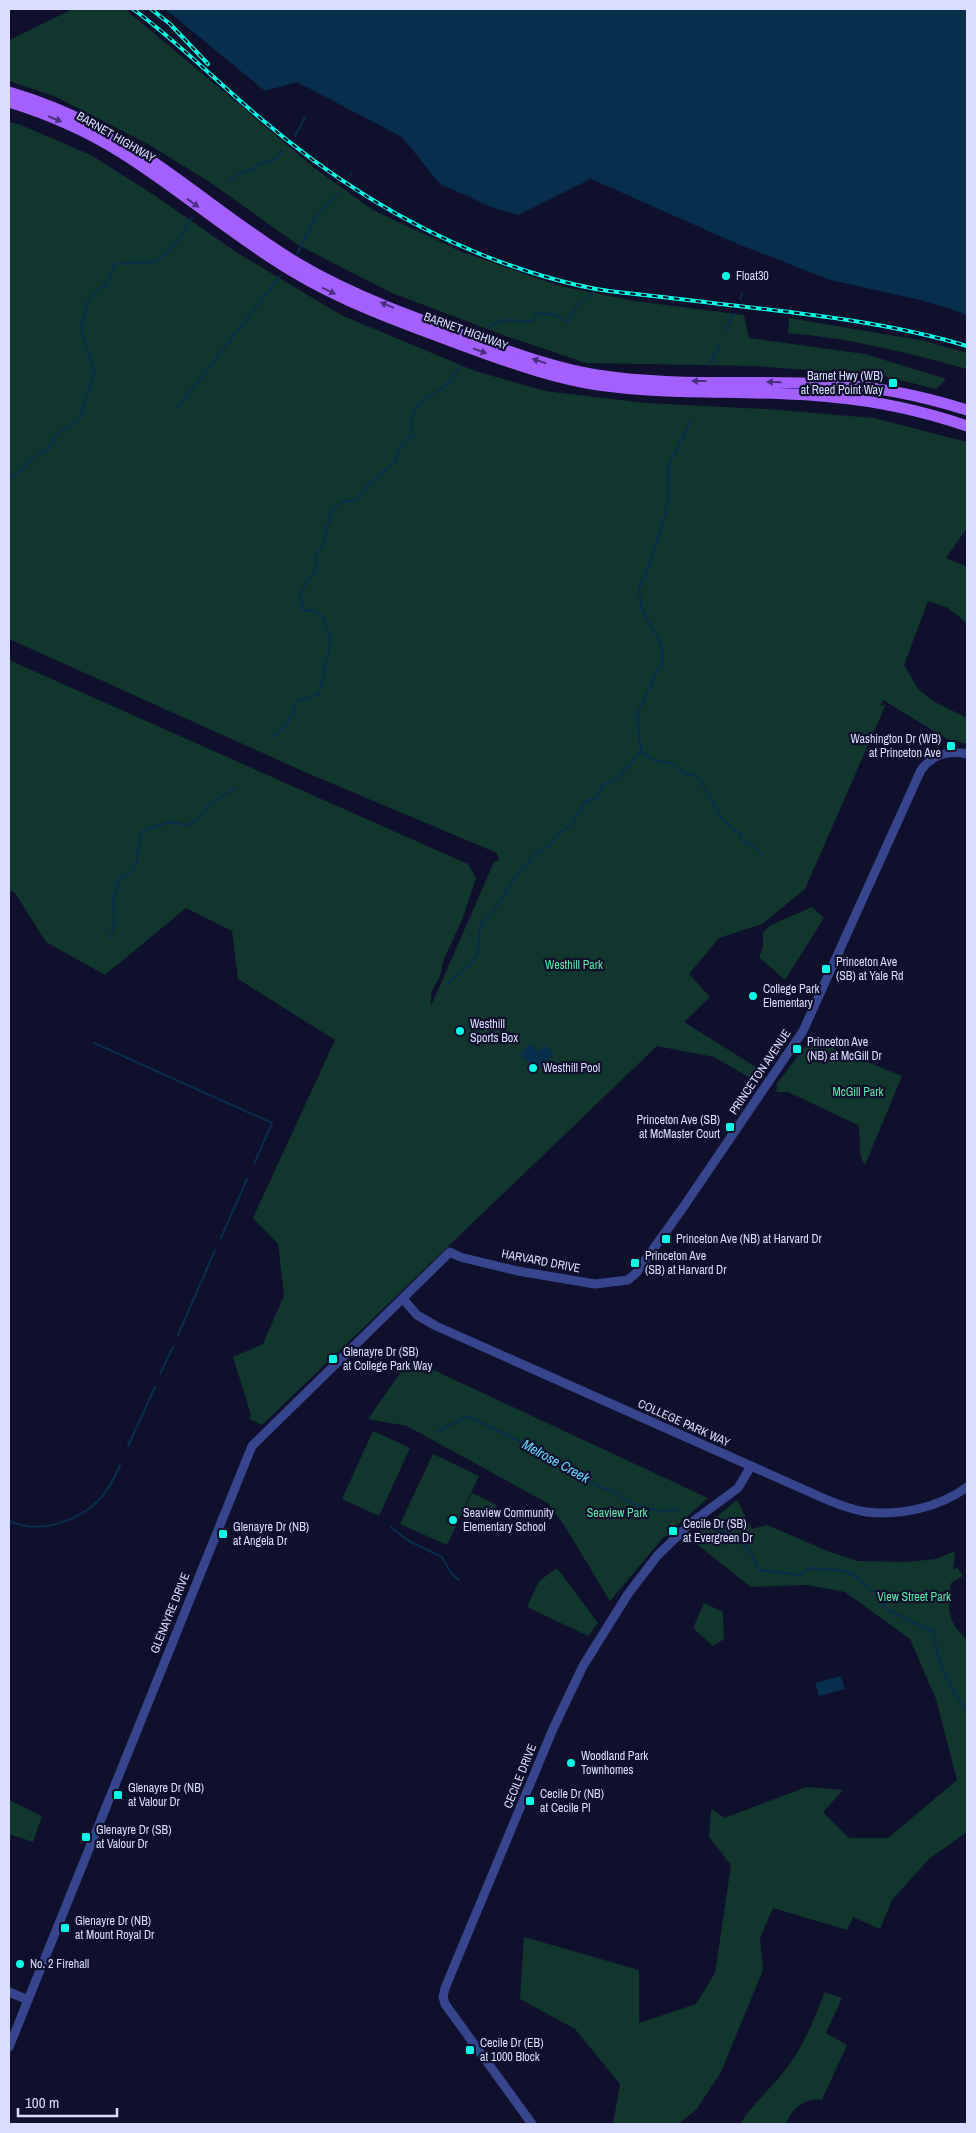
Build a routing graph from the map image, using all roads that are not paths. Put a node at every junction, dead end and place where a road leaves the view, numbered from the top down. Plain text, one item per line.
1 (9, 92) edge
2 (9, 102) edge
3 (884, 404) junction
4 (967, 410) edge
5 (967, 415) edge
6 (967, 426) edge
7 (967, 754) edge
8 (450, 1252) joint
9 (628, 1280) joint
10 (403, 1299) junction
11 (751, 1466) junction
12 (967, 1487) edge
13 (9, 1992) edge
14 (28, 2000) junction
15 (9, 2047) edge
16 (532, 2124) edge

4 -> 1 main road, BARNET HIGHWAY
2 -> 3 main road, BARNET HIGHWAY
3 - 5 main road
3 - 6 main road, BARNET HIGHWAY
7 - 9 street, PRINCETON AVENUE
8 - 9 street, HARVARD DRIVE
8 - 10 street, GLENAYRE DRIVE
10 - 11 street, COLLEGE PARK WAY
10 - 14 street, GLENAYRE DRIVE
11 - 12 street, COLLEGE PARK WAY
11 - 16 street, CECILE DRIVE
13 - 14 street
14 - 15 street, GLENAYRE DRIVE

